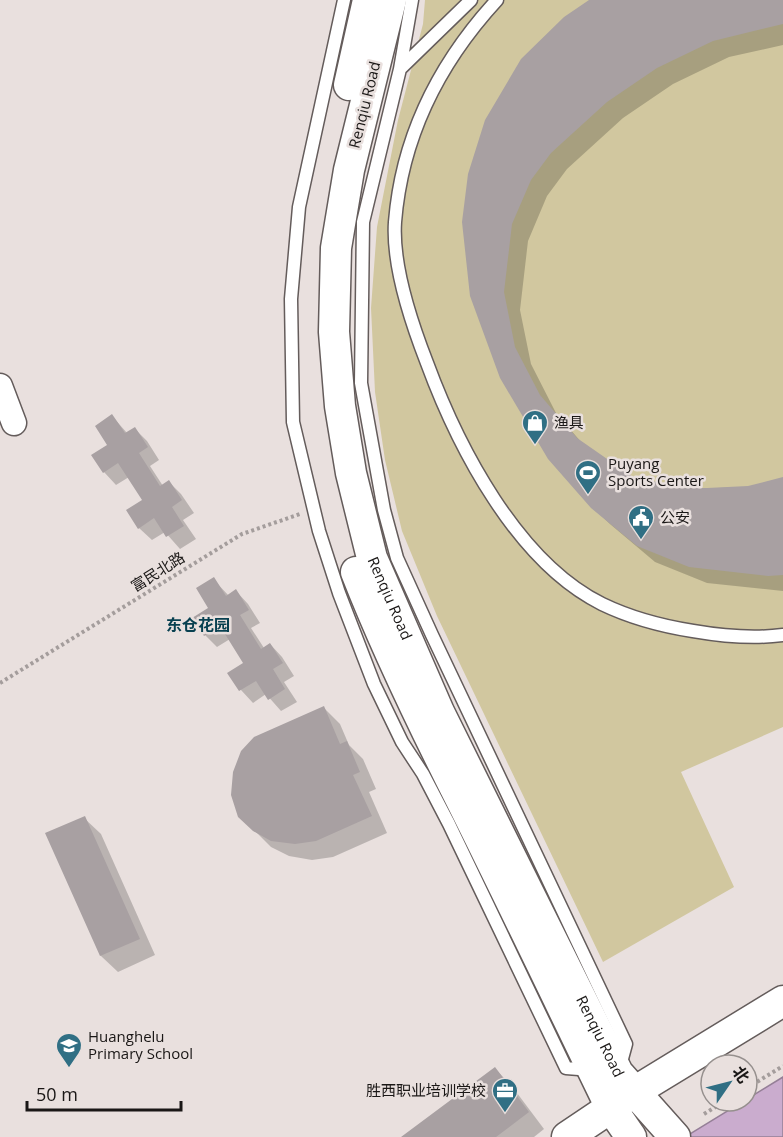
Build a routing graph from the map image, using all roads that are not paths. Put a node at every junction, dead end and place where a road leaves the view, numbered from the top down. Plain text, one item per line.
1 (344, 0) edge
2 (368, 0) edge
3 (391, 0) edge
4 (412, 0) edge
5 (471, 0) edge
6 (497, 0) edge
7 (400, 69) junction
8 (0, 386) edge
9 (14, 423) dead end
10 (783, 635) edge
11 (783, 1001) edge
12 (623, 1102) edge
13 (567, 1137) edge
14 (675, 1137) edge

1 - 12 lane
2 - 12 street, Renqiu Road
3 - 12 street, Renqiu Road
4 - 7 lane
5 - 7 lane
6 - 10 lane
7 - 12 lane
8 - 9 street
11 - 12 street
12 - 13 street
12 - 14 street, Renqiu Road

